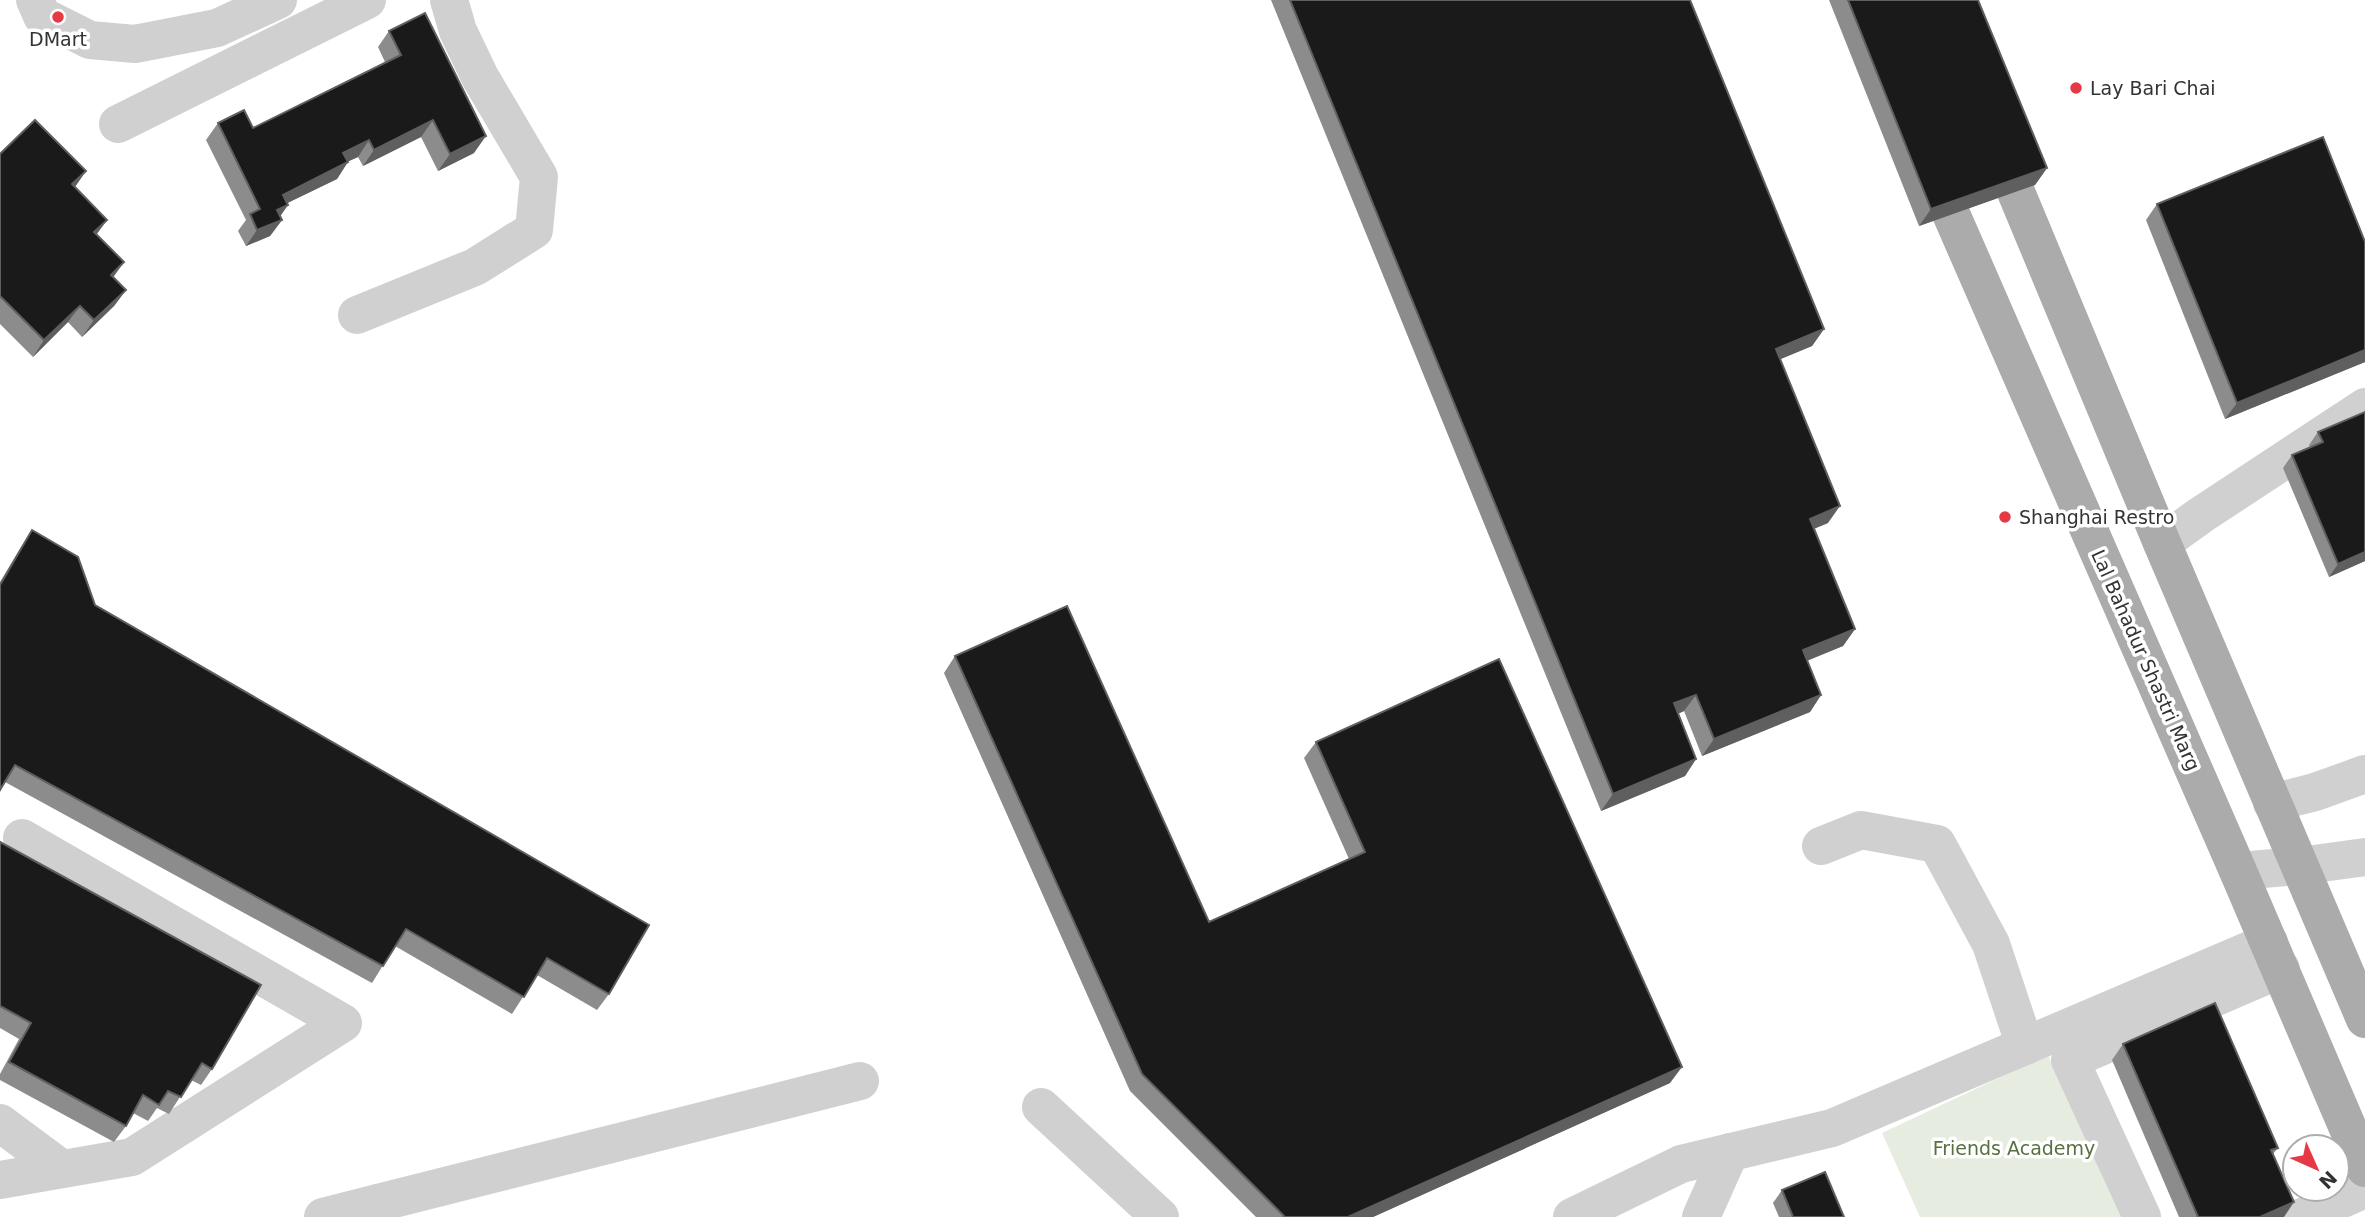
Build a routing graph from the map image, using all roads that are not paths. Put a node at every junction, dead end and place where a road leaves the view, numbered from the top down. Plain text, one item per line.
1 (35, 0) edge
2 (278, 0) edge
3 (367, 0) edge
4 (449, 0) edge
5 (1983, 112) edge
6 (118, 124) dead end
7 (1919, 141) edge
8 (357, 315) dead end
9 (2365, 407) edge
10 (2162, 543) junction
11 (2365, 774) edge
12 (2272, 803) junction
13 (22, 838) dead end
14 (1821, 846) dead end
15 (2365, 857) edge
16 (2299, 866) junction
17 (2238, 870) junction
18 (2275, 956) junction
19 (2365, 1019) edge
20 (2025, 1046) junction
21 (860, 1082) dead end
22 (1041, 1107) dead end
23 (0, 1124) edge
24 (1730, 1152) junction
25 (2365, 1168) edge
26 (62, 1169) junction
27 (0, 1181) edge
28 (2365, 1189) edge
29 (380, 1210) edge
30 (2365, 1213) edge
31 (324, 1217) edge
32 (1160, 1217) edge
33 (1572, 1217) edge
34 (1701, 1217) edge
35 (2142, 1217) edge
36 (2302, 1217) edge
37 (2356, 1217) edge

1 - 2 street
3 - 6 street
4 - 8 street
5 - 10 main road
7 - 17 main road, Lal Bahadur Shastri Marg
9 - 10 street
10 - 12 main road
11 - 12 street
12 - 16 main road
13 - 26 street
14 - 20 street
15 - 16 street
16 - 17 street
16 - 19 main road
17 - 18 main road, Lal Bahadur Shastri Marg
18 - 20 street
18 - 25 main road, Lal Bahadur Shastri Marg
18 - 35 street
20 - 24 street
21 - 29 street
22 - 32 street
23 - 26 street
24 - 33 street
24 - 34 street
26 - 27 street
28 - 36 street
29 - 31 street
30 - 37 street

